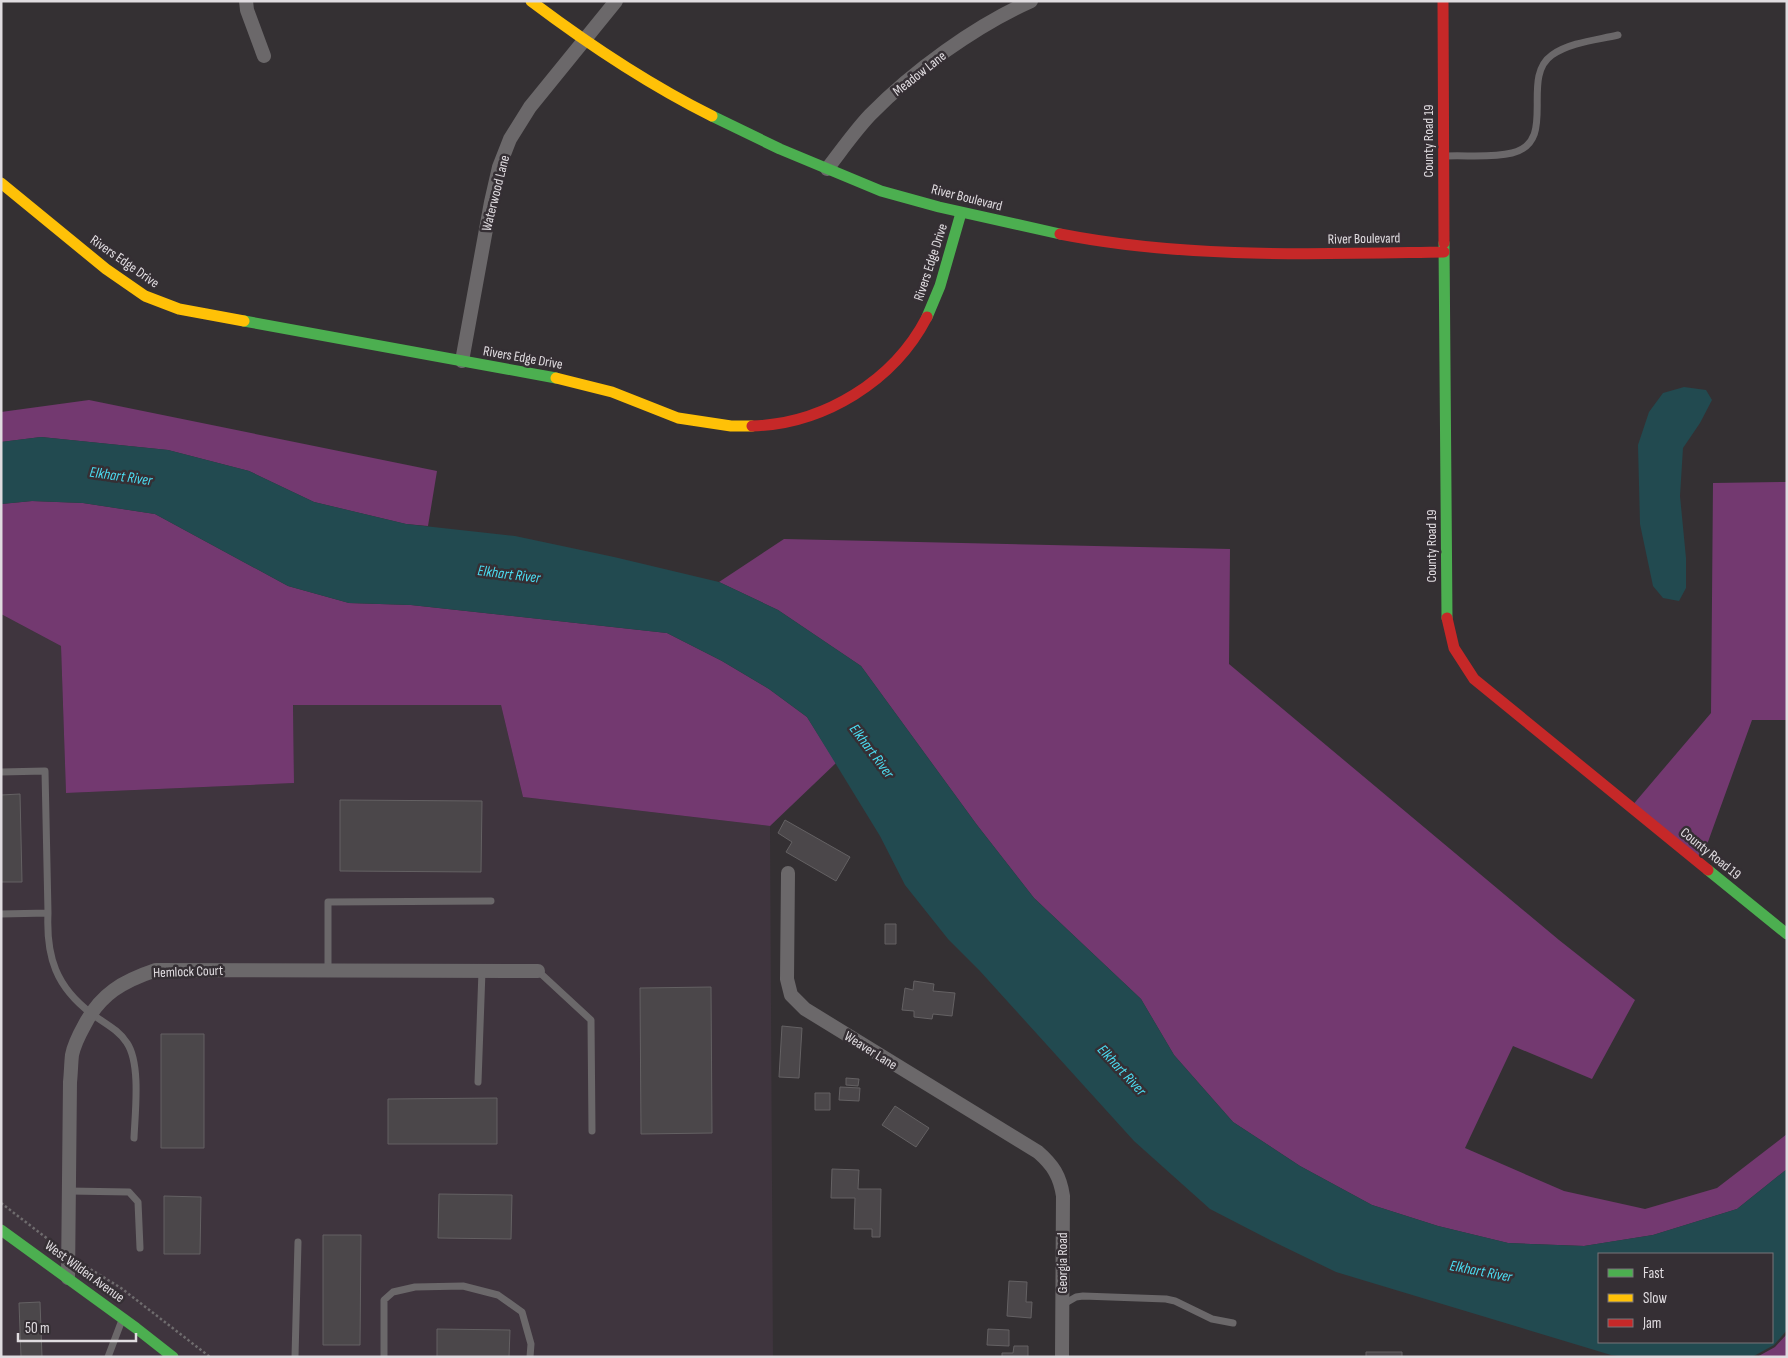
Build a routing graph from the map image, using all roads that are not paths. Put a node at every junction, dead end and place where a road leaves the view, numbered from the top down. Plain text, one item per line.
1 (246, 1) edge
2 (531, 1) edge
3 (616, 1) edge
4 (1031, 1) edge
5 (1443, 1) edge
6 (1618, 35) dead end
7 (584, 41) junction
8 (264, 56) dead end
9 (1444, 156) junction
10 (827, 169) junction
11 (1, 183) edge
12 (961, 212) junction
13 (1444, 252) junction
14 (462, 361) junction
15 (1, 772) edge
16 (788, 873) dead end
17 (490, 902) dead end
18 (48, 913) junction
19 (1, 914) edge
20 (1787, 934) edge
21 (328, 971) junction
22 (482, 971) junction
23 (538, 971) joint
24 (91, 1013) junction
25 (478, 1082) dead end
26 (592, 1131) dead end
27 (134, 1138) dead end
28 (1055, 1171) joint
29 (69, 1191) junction
30 (1, 1230) edge
31 (298, 1242) dead end
32 (140, 1248) dead end
33 (68, 1278) junction
34 (1062, 1305) junction
35 (123, 1318) junction
36 (1233, 1323) dead end
37 (108, 1357) edge
38 (173, 1357) edge
39 (295, 1357) edge
40 (384, 1357) edge
41 (530, 1357) edge
42 (1062, 1357) edge

1 - 8 street
2 - 7 street, River Boulevard
3 - 7 street, Waterwood Lane
4 - 10 street, Meadow Lane
5 - 9 street, County Road 19
6 - 9 lane
7 - 10 street, River Boulevard
7 - 14 street, Waterwood Lane
9 - 13 street, County Road 19
10 - 12 street, River Boulevard
11 - 14 street, Rivers Edge Drive
12 - 13 street, River Boulevard
12 - 14 street, Rivers Edge Drive
13 - 20 street, County Road 19
15 - 18 lane
16 - 28 street, Weaver Lane
17 - 21 lane
18 - 19 lane
18 - 24 lane
21 - 22 street, Hemlock Court
21 - 24 street, Hemlock Court
22 - 23 street, Hemlock Court
22 - 25 lane
23 - 26 lane
24 - 27 lane
24 - 29 street, Hemlock Court
28 - 34 street, Georgia Road
29 - 32 lane
29 - 33 street, Hemlock Court
30 - 33 street, West Wilden Avenue
31 - 39 lane
33 - 35 street, West Wilden Avenue
34 - 36 lane
34 - 42 street, Georgia Road
35 - 37 lane
35 - 38 street, West Wilden Avenue
40 - 41 lane

